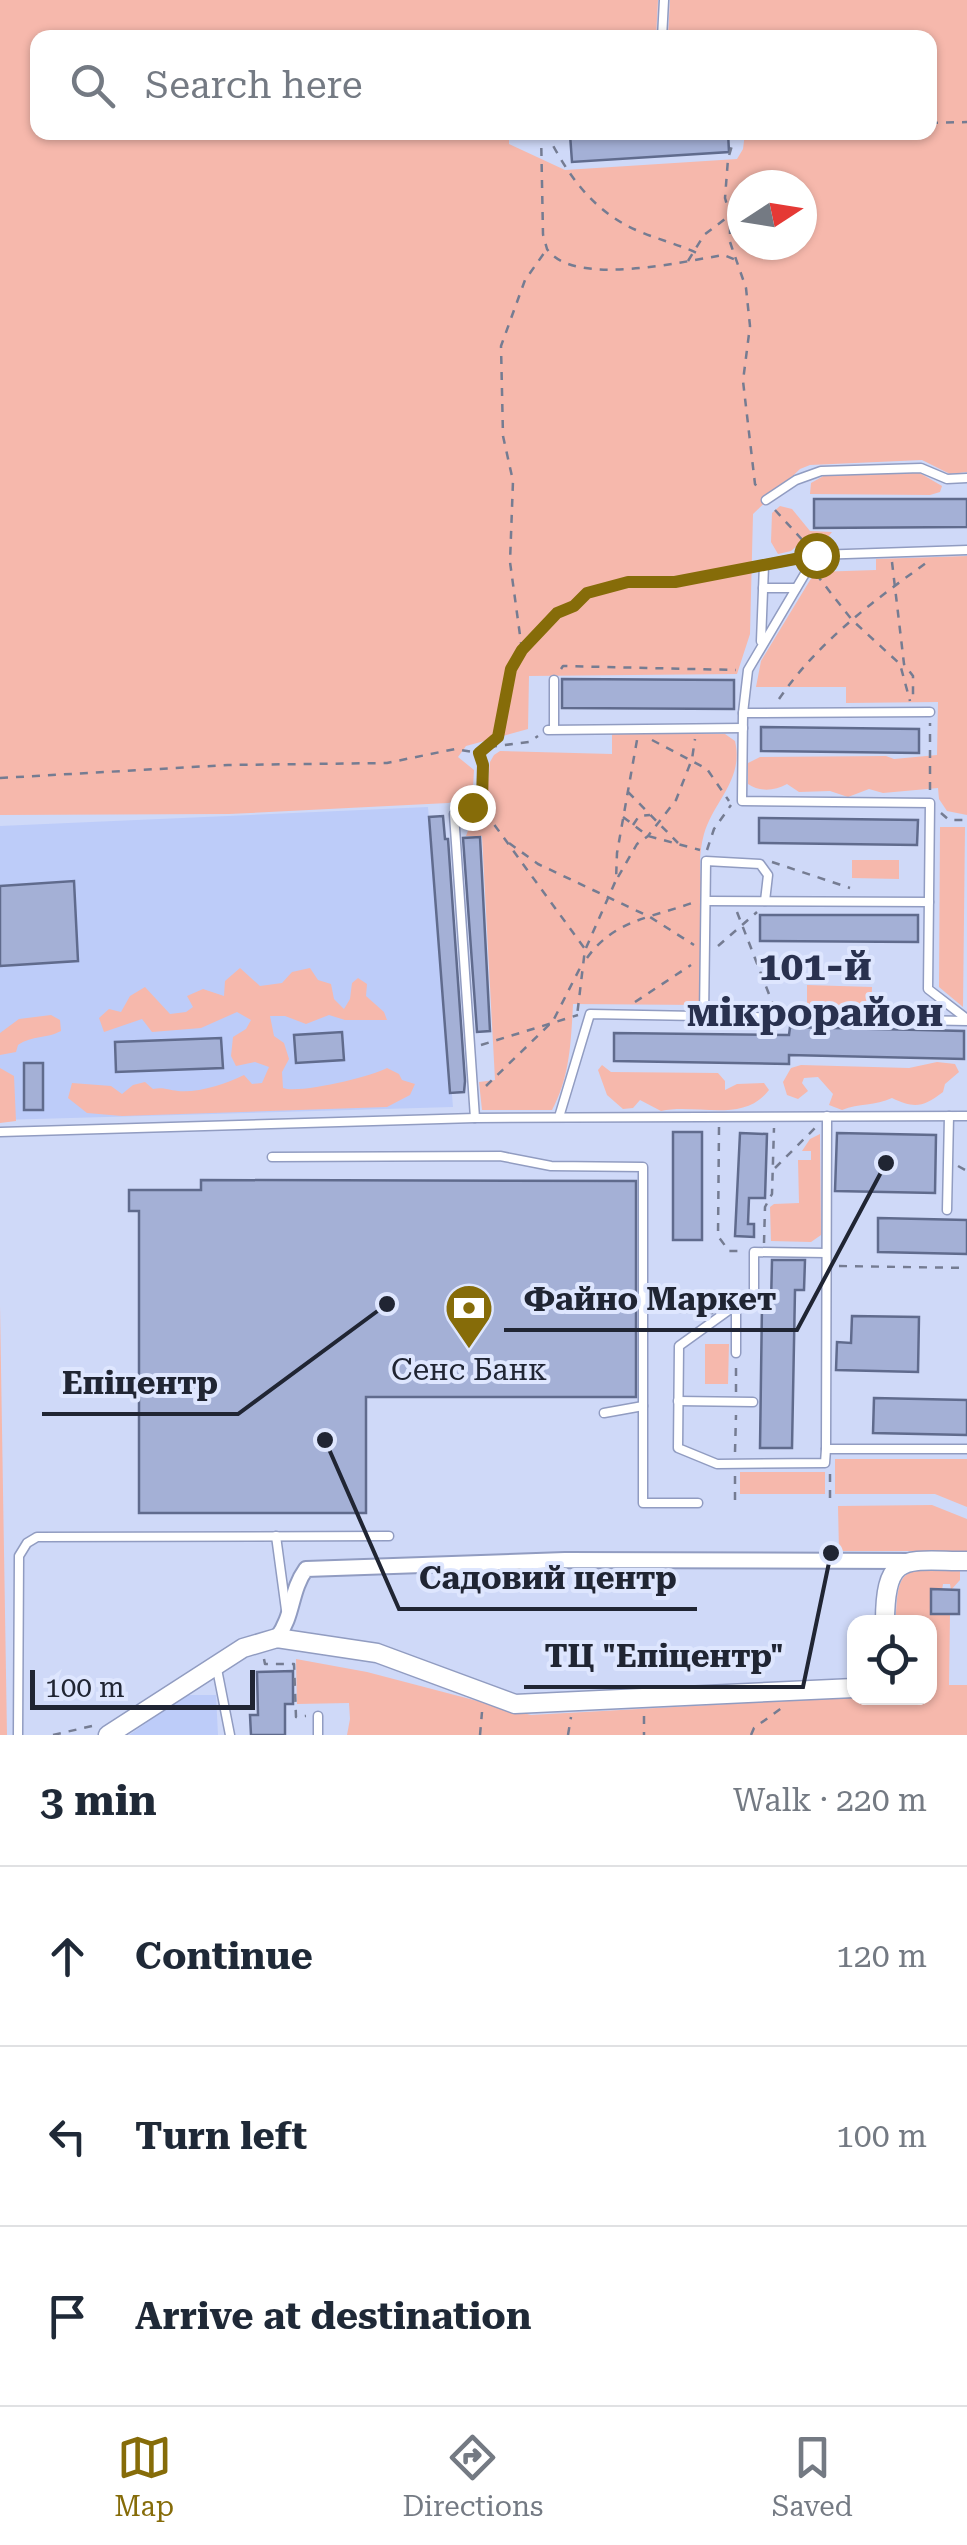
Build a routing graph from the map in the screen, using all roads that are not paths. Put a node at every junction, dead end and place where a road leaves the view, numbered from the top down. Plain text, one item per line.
1 (664, 0) edge
2 (662, 30) edge
3 (967, 478) edge
4 (766, 500) road end
5 (967, 550) edge
6 (816, 555) junction
7 (763, 588) junction
8 (796, 588) junction
9 (761, 646) junction
10 (554, 680) road end
11 (930, 712) road end
12 (743, 713) junction
13 (742, 728) junction
14 (482, 799) road end
15 (708, 901) junction
16 (765, 902) junction
17 (929, 902) junction
18 (704, 1016) junction
19 (967, 1020) edge
20 (826, 1116) junction
21 (949, 1116) junction
22 (967, 1116) edge
23 (559, 1117) junction
24 (475, 1118) junction
25 (0, 1132) edge
26 (272, 1157) dead end
27 (947, 1210) dead end
28 (826, 1253) junction
29 (736, 1305) junction
30 (736, 1353) dead end
31 (678, 1401) junction
32 (753, 1402) dead end
33 (643, 1406) junction
34 (604, 1413) dead end
35 (826, 1449) junction
36 (967, 1449) edge
37 (698, 1503) dead end
38 (276, 1536) junction
39 (389, 1536) dead end
40 (911, 1561) junction
41 (967, 1561) edge
42 (885, 1615) edge
43 (275, 1635) junction
44 (216, 1664) junction
45 (847, 1689) edge
46 (318, 1716) road end
47 (104, 1730) edge
48 (18, 1735) edge
49 (230, 1735) edge
50 (318, 1735) edge

1 - 2 lane
3 - 4 lane
5 - 6 lane
6 - 7 lane
6 - 8 lane
7 - 8 lane
7 - 9 lane
8 - 9 lane
9 - 12 lane
10 - 13 lane
11 - 12 lane
12 - 13 lane
13 - 17 lane
14 - 24 lane
15 - 16 lane
15 - 16 lane
15 - 18 lane
16 - 17 lane
17 - 19 lane
18 - 19 lane
18 - 23 lane
20 - 21 lane
20 - 23 lane
20 - 28 lane
21 - 22 lane
21 - 27 lane
23 - 24 lane
24 - 25 lane
26 - 33 lane
28 - 29 lane
28 - 35 lane
29 - 30 lane
29 - 31 lane
31 - 32 lane
31 - 35 lane
33 - 34 lane
33 - 37 lane
35 - 36 lane
38 - 39 lane
38 - 43 lane
38 - 48 lane
40 - 41 street
40 - 42 street
40 - 43 street
43 - 44 street
43 - 45 street
44 - 47 street
44 - 49 lane
46 - 50 lane

